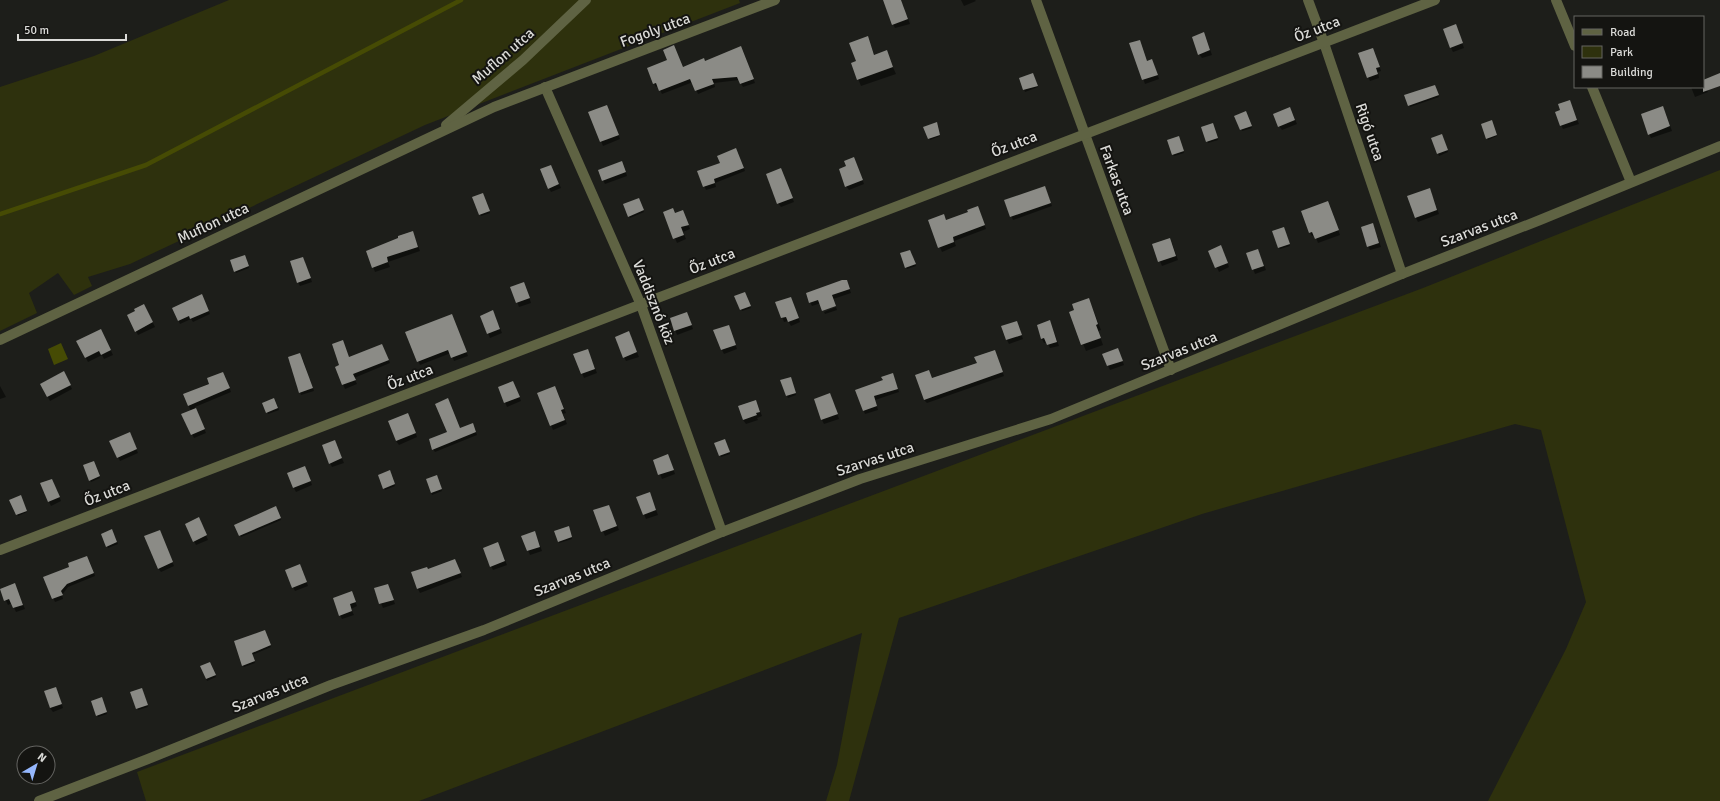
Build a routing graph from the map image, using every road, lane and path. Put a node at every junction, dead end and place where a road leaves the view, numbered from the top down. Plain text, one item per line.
1 (586, 0) edge
2 (775, 0) edge
3 (1036, 0) edge
4 (1308, 0) edge
5 (1435, 0) edge
6 (1556, 0) edge
7 (1324, 43) junction
8 (1574, 44) edge
9 (545, 87) junction
10 (1592, 88) edge
11 (438, 133) junction
12 (1084, 134) junction
13 (1720, 146) edge
14 (1630, 182) junction
15 (1402, 274) junction
16 (641, 305) junction
17 (0, 340) edge
18 (1171, 370) junction
19 (722, 532) junction
20 (0, 550) edge
21 (39, 801) edge

1 - 11 street, Muflon utca
2 - 9 street, Fogoly utca
3 - 12 street, Farkas utca
4 - 7 street, Rigó utca
5 - 7 street, Őz utca
6 - 8 street
7 - 12 street, Őz utca
7 - 15 street, Rigó utca
9 - 11 street, Muflon utca
9 - 16 street, Vaddisznó köz
10 - 14 street
11 - 17 street, Muflon utca
12 - 16 street, Őz utca
12 - 18 street, Farkas utca
13 - 14 street, Szarvas utca
14 - 15 street, Szarvas utca
15 - 18 street, Szarvas utca
16 - 19 street, Vaddisznó köz
16 - 20 street, Őz utca
18 - 19 street, Szarvas utca
19 - 21 street, Szarvas utca

